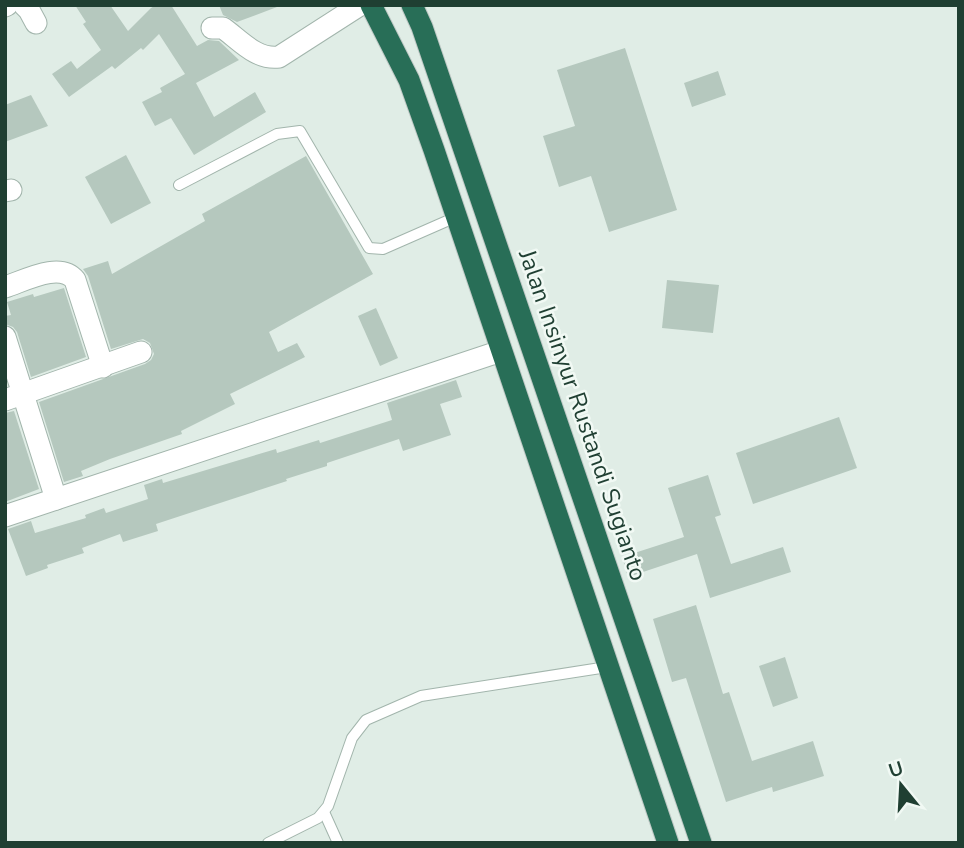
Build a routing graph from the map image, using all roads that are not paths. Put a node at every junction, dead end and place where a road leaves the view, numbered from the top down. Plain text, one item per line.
1 (360, 5) edge
2 (371, 5) edge
3 (412, 5) edge
4 (212, 28) dead end
5 (179, 185) dead end
6 (456, 217) junction
7 (5, 287) edge
8 (5, 337) edge
9 (501, 351) junction
10 (141, 352) dead end
11 (103, 367) junction
12 (15, 397) edge
13 (56, 499) junction
14 (5, 516) edge
15 (607, 667) junction
16 (324, 812) junction
17 (268, 843) edge
18 (338, 843) edge
19 (668, 843) edge
20 (701, 843) edge

1 - 4 street
2 - 6 highway
3 - 20 highway, Jalan Insinyur Rustandi Sugianto
5 - 6 lane
6 - 9 highway
7 - 11 street
8 - 12 street
9 - 13 street
9 - 15 highway
10 - 11 street
11 - 12 street
12 - 13 street
13 - 14 street
15 - 16 lane
15 - 19 highway
16 - 17 lane
16 - 18 lane

